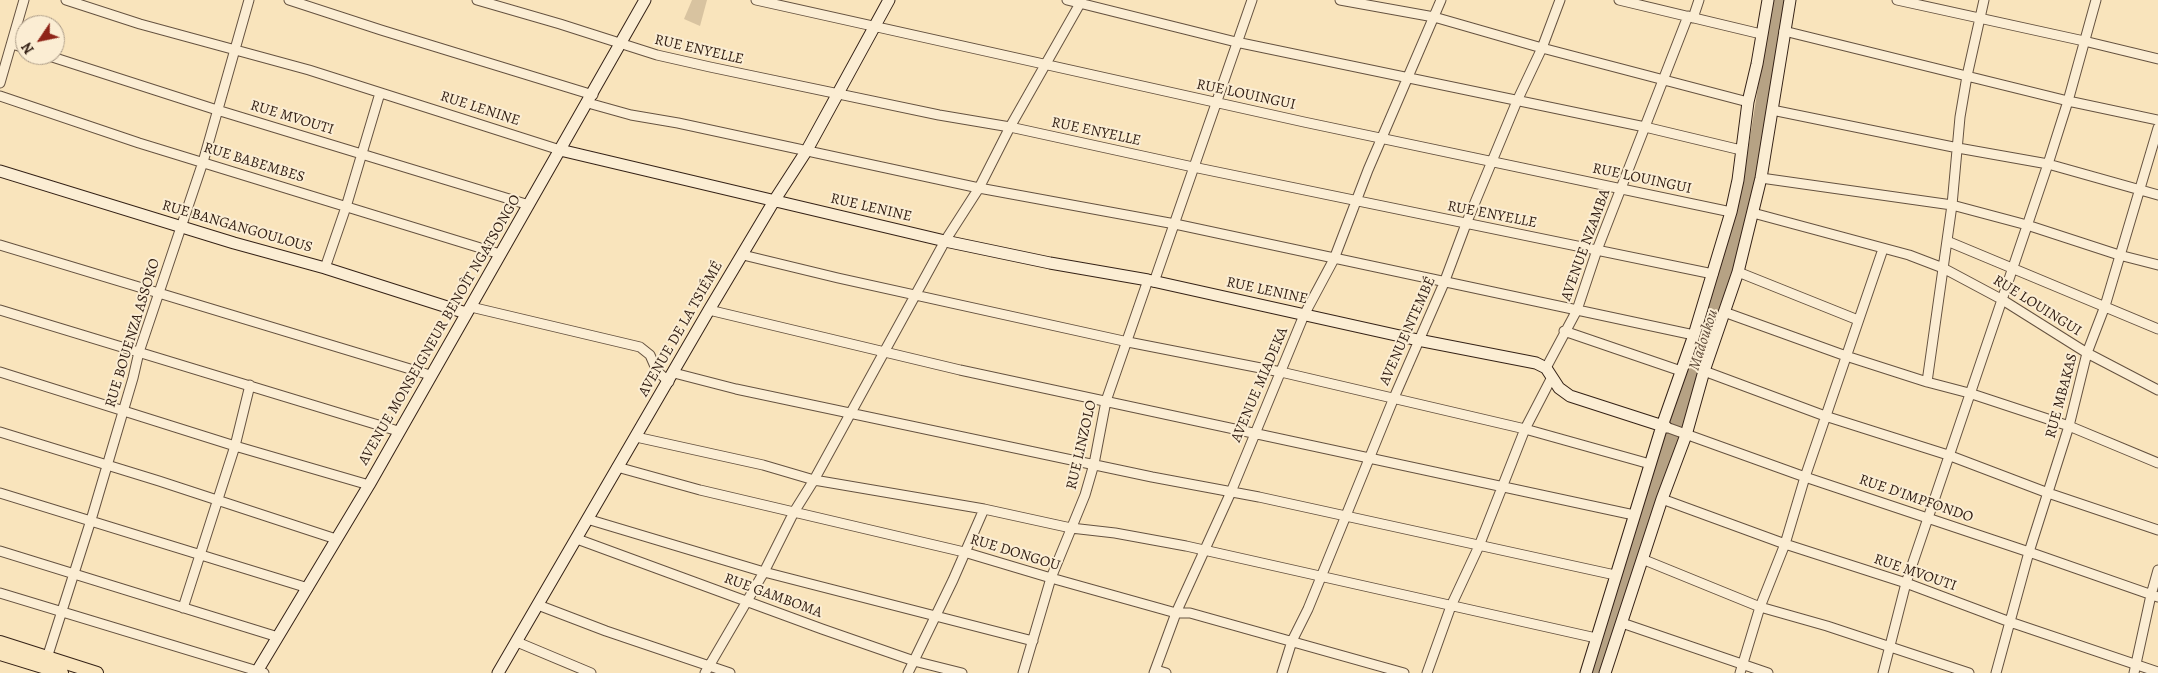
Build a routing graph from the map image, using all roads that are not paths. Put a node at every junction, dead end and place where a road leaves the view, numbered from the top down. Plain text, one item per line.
1 (24, 0) edge
2 (66, 0) edge
3 (249, 0) edge
4 (289, 0) edge
5 (477, 0) edge
6 (645, 0) edge
7 (756, 0) edge
8 (889, 0) edge
9 (1067, 0) edge
10 (1252, 0) edge
11 (1340, 0) edge
12 (1441, 0) edge
13 (1560, 0) edge
14 (1619, 0) edge
15 (1699, 0) edge
16 (1768, 0) edge
17 (1790, 0) edge
18 (1897, 0) edge
19 (1984, 0) edge
20 (2096, 0) edge
21 (1081, 2) edge
22 (1434, 17) junction
23 (1690, 17) junction
24 (1980, 18) junction
25 (874, 27) junction
26 (1784, 30) junction
27 (1761, 34) junction
28 (2084, 41) junction
29 (1236, 42) junction
30 (622, 43) junction
31 (12, 44) junction
32 (15, 45) edge
33 (1542, 48) junction
34 (234, 49) junction
35 (2158, 60) edge
36 (65, 61) edge
37 (1045, 64) junction
38 (1967, 76) junction
39 (1406, 78) junction
40 (1662, 80) junction
41 (0, 83) edge
42 (380, 93) junction
43 (836, 94) junction
44 (0, 96) edge
45 (590, 99) junction
46 (1517, 101) junction
47 (2068, 101) junction
48 (1748, 102) junction
49 (1216, 103) junction
50 (217, 110) junction
51 (1772, 110) junction
52 (2158, 120) edge
53 (1010, 127) junction
54 (1645, 127) junction
55 (2158, 128) edge
56 (1382, 137) junction
57 (1958, 148) junction
58 (560, 150) junction
59 (807, 150) junction
60 (1741, 150) junction
61 (361, 153) junction
62 (1493, 160) junction
63 (203, 162) junction
64 (2048, 164) junction
65 (1193, 167) junction
66 (0, 170) edge
67 (1761, 178) junction
68 (980, 188) junction
69 (1621, 189) junction
70 (2140, 190) junction
71 (2158, 195) edge
72 (1356, 200) junction
73 (774, 201) junction
74 (529, 205) junction
75 (1952, 205) junction
76 (346, 207) junction
77 (1731, 212) junction
78 (1753, 214) junction
79 (1175, 224) junction
80 (1466, 224) junction
81 (2027, 225) junction
82 (182, 227) junction
83 (945, 240) junction
84 (1947, 242) junction
85 (0, 245) edge
86 (1883, 249) junction
87 (1598, 250) junction
88 (500, 254) junction
89 (742, 255) junction
90 (2119, 255) junction
91 (1334, 259) junction
92 (2158, 265) edge
93 (325, 268) junction
94 (1943, 268) junction
95 (2012, 268) junction
96 (1738, 272) junction
97 (1713, 274) junction
98 (1151, 281) junction
99 (1444, 283) junction
100 (158, 294) junction
101 (915, 295) junction
102 (2001, 299) junction
103 (2105, 306) junction
104 (0, 310) edge
105 (468, 310) junction
106 (709, 310) junction
107 (1576, 310) junction
108 (1724, 312) junction
109 (1304, 315) junction
110 (1858, 320) junction
111 (2158, 329) edge
112 (1564, 331) junction
113 (1694, 335) junction
114 (1418, 340) junction
115 (1128, 342) junction
116 (139, 352) junction
117 (883, 352) junction
118 (2087, 353) junction
119 (1846, 356) junction
120 (1681, 371) junction
121 (1704, 371) junction
122 (0, 372) edge
123 (1281, 372) junction
124 (1549, 372) junction
125 (430, 376) junction
126 (671, 377) junction
127 (1927, 382) junction
128 (250, 385) junction
129 (2158, 390) edge
130 (1969, 393) junction
131 (1393, 400) junction
132 (1106, 401) junction
133 (123, 411) junction
134 (851, 413) junction
135 (1825, 416) junction
136 (2068, 426) junction
137 (1664, 427) junction
138 (1525, 429) junction
139 (398, 431) junction
140 (0, 432) edge
141 (1254, 432) junction
142 (1684, 434) junction
143 (636, 437) junction
144 (235, 446) junction
145 (1948, 455) junction
146 (1370, 457) junction
147 (2158, 462) edge
148 (1094, 464) junction
149 (1650, 464) junction
150 (106, 465) junction
151 (617, 467) junction
152 (1805, 477) junction
153 (814, 480) junction
154 (369, 485) junction
155 (1502, 487) junction
156 (1231, 492) junction
157 (2048, 493) junction
158 (0, 494) edge
159 (1662, 499) junction
160 (218, 500) junction
161 (984, 509) junction
162 (794, 512) junction
163 (1634, 516) junction
164 (1346, 517) junction
165 (1928, 518) junction
166 (588, 519) junction
167 (91, 520) junction
168 (1071, 528) junction
169 (2158, 530) edge
170 (336, 539) junction
171 (577, 539) junction
172 (1785, 544) junction
173 (1479, 546) junction
174 (0, 551) edge
175 (1204, 551) junction
176 (964, 552) junction
177 (2029, 552) junction
178 (200, 556) junction
179 (1642, 559) junction
180 (2158, 570) edge
181 (764, 572) junction
182 (72, 574) junction
183 (1616, 575) junction
184 (1050, 578) junction
185 (1320, 578) junction
186 (1906, 583) junction
187 (308, 588) junction
188 (0, 593) edge
189 (2154, 596) edge
190 (746, 602) junction
191 (538, 605) junction
192 (1451, 606) junction
193 (1760, 607) junction
194 (183, 608) junction
195 (61, 610) junction
196 (1176, 613) junction
197 (935, 616) junction
198 (2010, 622) junction
199 (1622, 623) junction
200 (278, 637) junction
201 (1596, 638) junction
202 (1033, 641) junction
203 (1292, 641) junction
204 (0, 642) edge
205 (517, 642) junction
206 (1890, 647) junction
207 (0, 654) edge
208 (914, 661) junction
209 (44, 666) edge
210 (1741, 669) edge
211 (2135, 669) edge
212 (707, 670) edge
213 (1155, 671) edge
214 (259, 672) edge
215 (2158, 672) edge
216 (62, 673) edge
217 (97, 673) edge
218 (498, 673) edge
219 (591, 673) edge
220 (730, 673) edge
221 (908, 673) edge
222 (962, 673) edge
223 (1023, 673) edge
224 (1166, 673) edge
225 (1282, 673) edge
226 (1404, 673) edge
227 (1427, 673) edge
228 (1586, 673) edge
229 (1606, 673) edge
230 (1768, 673) edge
231 (1882, 673) edge
232 (1969, 673) edge
233 (1996, 673) edge

1 - 31 street
2 - 34 street, RUE LENINE
3 - 34 street, RUE BOUENZA ASSOKO
4 - 45 street
5 - 30 street, RUE ENYELLE
6 - 30 street, AVENUE MONSEIGNEUR BENOÎT NGATSONGO
7 - 25 street, RUE LOUINGUI
8 - 25 street, AVENUE DE LA TSIÉMÉ
9 - 21 street
10 - 29 street, RUE LINZOLO
11 - 22 street
12 - 22 street, AVENUE MIADEKA
13 - 33 street, AVENUE NTEMBÉ
14 - 23 street
15 - 23 street, AVENUE NZAMBA
16 - 27 street
17 - 26 street
18 - 24 street
19 - 24 street
20 - 28 street
21 - 29 street
21 - 37 street
22 - 33 street
22 - 39 street, AVENUE MIADEKA
23 - 27 street
23 - 40 street, AVENUE NZAMBA
24 - 28 street
24 - 38 street
25 - 37 street, RUE LOUINGUI
25 - 43 street, AVENUE DE LA TSIÉMÉ
26 - 38 street
26 - 51 street
27 - 48 street
28 - 35 street
28 - 47 street
29 - 39 street
29 - 49 street, RUE LINZOLO
30 - 43 street, RUE ENYELLE
30 - 45 street, AVENUE MONSEIGNEUR BENOÎT NGATSONGO
31 - 32 street
31 - 41 street
33 - 40 street
33 - 46 street, AVENUE NTEMBÉ
34 - 42 street, RUE LENINE
34 - 50 street, RUE BOUENZA ASSOKO
36 - 50 street, RUE MVOUTI
37 - 49 street, RUE LOUINGUI
37 - 53 street
38 - 47 street
38 - 57 street
39 - 46 street
39 - 56 street, AVENUE MIADEKA
40 - 48 street
40 - 54 street, AVENUE NZAMBA
42 - 58 street, RUE LENINE
42 - 61 street
43 - 53 street, RUE ENYELLE
43 - 59 street, AVENUE DE LA TSIÉMÉ
44 - 63 street, RUE BABEMBES
45 - 58 street, AVENUE MONSEIGNEUR BENOÎT NGATSONGO
45 - 59 street
46 - 54 street
46 - 62 street, AVENUE NTEMBÉ
47 - 52 street
47 - 64 street
48 - 60 street
49 - 56 street, RUE LOUINGUI
49 - 65 street, RUE LINZOLO
50 - 61 street, RUE MVOUTI
50 - 63 street, RUE BOUENZA ASSOKO
51 - 57 street
51 - 67 street
53 - 65 street, RUE ENYELLE
53 - 68 street
54 - 60 street
54 - 69 street, AVENUE NZAMBA
55 - 70 street, RUE MBAKAS
56 - 62 street, RUE LOUINGUI
56 - 72 street, AVENUE MIADEKA
57 - 64 street
57 - 75 street
58 - 73 street, RUE LENINE
58 - 74 street, AVENUE MONSEIGNEUR BENOÎT NGATSONGO
59 - 68 street
59 - 73 street, AVENUE DE LA TSIÉMÉ
60 - 77 street
61 - 74 street, RUE MVOUTI
61 - 76 street
62 - 69 street, RUE LOUINGUI
62 - 80 street, AVENUE NTEMBÉ
63 - 76 street, RUE BABEMBES
63 - 82 street, RUE BOUENZA ASSOKO
64 - 70 street
64 - 81 street
65 - 72 street, RUE ENYELLE
65 - 79 street, RUE LINZOLO
66 - 82 street, RUE BANGANGOULOUS
67 - 75 street
67 - 78 street
68 - 79 street
68 - 83 street
69 - 77 street, RUE LOUINGUI
69 - 87 street, AVENUE NZAMBA
70 - 71 street
70 - 90 street, RUE MBAKAS
72 - 80 street, RUE ENYELLE
72 - 91 street, AVENUE MIADEKA
73 - 83 street, RUE LENINE
73 - 89 street, AVENUE DE LA TSIÉMÉ
74 - 88 street, AVENUE MONSEIGNEUR BENOÎT NGATSONGO
75 - 81 street
75 - 84 street
76 - 88 street, RUE BABEMBES
76 - 93 street
77 - 97 street
78 - 86 street, RUE LOUINGUI
78 - 96 street
79 - 91 street
79 - 98 street, RUE LINZOLO
80 - 87 street, RUE ENYELLE
80 - 99 street, AVENUE NTEMBÉ
81 - 90 street
81 - 95 street
82 - 93 street, RUE BANGANGOULOUS
82 - 100 street, RUE BOUENZA ASSOKO
83 - 98 street, RUE LENINE
83 - 101 street
84 - 94 street
84 - 95 street
85 - 100 street
86 - 94 street, RUE LOUINGUI
86 - 110 street
87 - 97 street, RUE ENYELLE
87 - 107 street, AVENUE NZAMBA
88 - 105 street, AVENUE MONSEIGNEUR BENOÎT NGATSONGO
89 - 101 street
89 - 106 street, AVENUE DE LA TSIÉMÉ
90 - 92 street
90 - 103 street, RUE MBAKAS
91 - 99 street
91 - 109 street, AVENUE MIADEKA
93 - 105 street, RUE BANGANGOULOUS
94 - 102 street, RUE LOUINGUI
94 - 127 street
95 - 102 street
95 - 103 street
96 - 108 street
96 - 110 street
97 - 113 street
98 - 109 street, RUE LENINE
98 - 115 street, RUE LINZOLO
99 - 107 street
99 - 114 street, AVENUE NTEMBÉ
100 - 116 street, RUE BOUENZA ASSOKO
100 - 125 street
101 - 115 street
101 - 117 street
102 - 118 street, RUE LOUINGUI
102 - 130 street
103 - 111 street
103 - 118 street, RUE MBAKAS
104 - 116 street
105 - 125 street, AVENUE MONSEIGNEUR BENOÎT NGATSONGO
105 - 126 street
106 - 117 street
106 - 126 street, AVENUE DE LA TSIÉMÉ
107 - 112 street, AVENUE NZAMBA
107 - 113 street
108 - 119 street
108 - 121 street
109 - 114 street, RUE LENINE
109 - 123 street, AVENUE MIADEKA
110 - 119 street
112 - 120 street
112 - 124 street, AVENUE NZAMBA
113 - 120 street
114 - 124 street, RUE LENINE
114 - 131 street, AVENUE NTEMBÉ
115 - 123 street
115 - 132 street, RUE LINZOLO
116 - 128 street
116 - 133 street, RUE BOUENZA ASSOKO
117 - 132 street
117 - 134 street
118 - 129 street, RUE LOUINGUI
118 - 136 street, RUE MBAKAS
119 - 127 street
119 - 135 street
120 - 137 street
121 - 135 street
121 - 142 street
122 - 133 street
123 - 131 street
123 - 141 street, AVENUE MIADEKA
124 - 137 street, RUE LENINE
124 - 138 street, AVENUE NZAMBA
125 - 139 street, AVENUE MONSEIGNEUR BENOÎT NGATSONGO
126 - 134 street
126 - 143 street, AVENUE DE LA TSIÉMÉ
127 - 130 street
128 - 139 street
128 - 144 street
130 - 136 street
130 - 145 street
131 - 138 street
131 - 146 street, AVENUE NTEMBÉ
132 - 141 street
132 - 148 street, RUE LINZOLO
133 - 144 street
133 - 150 street, RUE BOUENZA ASSOKO
134 - 148 street
134 - 153 street
135 - 145 street
135 - 152 street
136 - 147 street
136 - 157 street, RUE MBAKAS
137 - 142 street, RUE D'IMPFONDO
137 - 149 street
138 - 149 street
138 - 155 street, AVENUE NZAMBA
139 - 154 street, AVENUE MONSEIGNEUR BENOÎT NGATSONGO
140 - 150 street
141 - 146 street
141 - 156 street, AVENUE MIADEKA
142 - 152 street, RUE D'IMPFONDO
142 - 159 street
143 - 151 street, AVENUE DE LA TSIÉMÉ
143 - 153 street
144 - 154 street
144 - 160 street
145 - 157 street
145 - 165 street
146 - 155 street
146 - 164 street, AVENUE NTEMBÉ
148 - 156 street
148 - 168 street, RUE LINZOLO
149 - 163 street
150 - 160 street
150 - 167 street, RUE BOUENZA ASSOKO
151 - 162 street, RUE DONGOU
151 - 166 street, AVENUE DE LA TSIÉMÉ
152 - 165 street, RUE D'IMPFONDO
152 - 172 street
153 - 161 street
153 - 162 street
154 - 170 street, AVENUE MONSEIGNEUR BENOÎT NGATSONGO
155 - 163 street
155 - 173 street, AVENUE NZAMBA
156 - 164 street
156 - 175 street, AVENUE MIADEKA
157 - 169 street
157 - 177 street, RUE MBAKAS
158 - 167 street
159 - 172 street, RUE MVOUTI
159 - 179 street
160 - 170 street
160 - 178 street
161 - 168 street
161 - 176 street
162 - 176 street, RUE DONGOU
162 - 181 street
163 - 183 street
164 - 173 street
164 - 185 street, AVENUE NTEMBÉ
165 - 177 street, RUE D'IMPFONDO
165 - 186 street
166 - 171 street, AVENUE DE LA TSIÉMÉ
166 - 181 street
167 - 178 street
167 - 182 street, RUE BOUENZA ASSOKO
168 - 175 street
168 - 184 street, RUE LINZOLO
170 - 187 street, AVENUE MONSEIGNEUR BENOÎT NGATSONGO
171 - 190 street, RUE GAMBOMA
171 - 191 street, AVENUE DE LA TSIÉMÉ
172 - 186 street, RUE MVOUTI
172 - 193 street
173 - 183 street
173 - 192 street, AVENUE NZAMBA
174 - 182 street
175 - 185 street
175 - 196 street, AVENUE MIADEKA
176 - 184 street, RUE DONGOU
176 - 197 street
177 - 189 street, RUE D'IMPFONDO
177 - 198 street, RUE MBAKAS
178 - 187 street
178 - 194 street
179 - 193 street
179 - 199 street
180 - 189 street
181 - 190 street
181 - 197 street
182 - 194 street
182 - 195 street, RUE BOUENZA ASSOKO
183 - 201 street
184 - 196 street, RUE DONGOU
184 - 202 street, RUE LINZOLO
185 - 192 street
185 - 203 street, AVENUE NTEMBÉ
186 - 198 street, RUE MVOUTI
186 - 206 street
187 - 200 street, AVENUE MONSEIGNEUR BENOÎT NGATSONGO
188 - 195 street
189 - 211 street
190 - 208 street, RUE GAMBOMA
190 - 212 street
191 - 205 street, AVENUE DE LA TSIÉMÉ
191 - 212 street
192 - 201 street
192 - 227 street, AVENUE NZAMBA
193 - 206 street
193 - 210 street
194 - 200 street
195 - 209 street, RUE BOUENZA ASSOKO
195 - 214 street
196 - 203 street, RUE DONGOU
196 - 213 street, AVENUE MIADEKA
197 - 202 street
197 - 208 street
198 - 211 street, RUE MVOUTI
198 - 233 street, RUE MBAKAS
199 - 210 street
199 - 229 street
200 - 214 street, AVENUE MONSEIGNEUR BENOÎT NGATSONGO
201 - 228 street
202 - 223 street, RUE LINZOLO
203 - 225 street, AVENUE NTEMBÉ
203 - 226 street, RUE DONGOU
204 - 209 main road
205 - 218 street, AVENUE DE LA TSIÉMÉ
205 - 219 street
206 - 231 street
206 - 232 street
207 - 209 main road
208 - 221 street
208 - 222 street, RUE GAMBOMA
209 - 216 main road
209 - 217 main road
210 - 230 street
211 - 215 street, RUE MVOUTI
212 - 220 street
213 - 224 street

